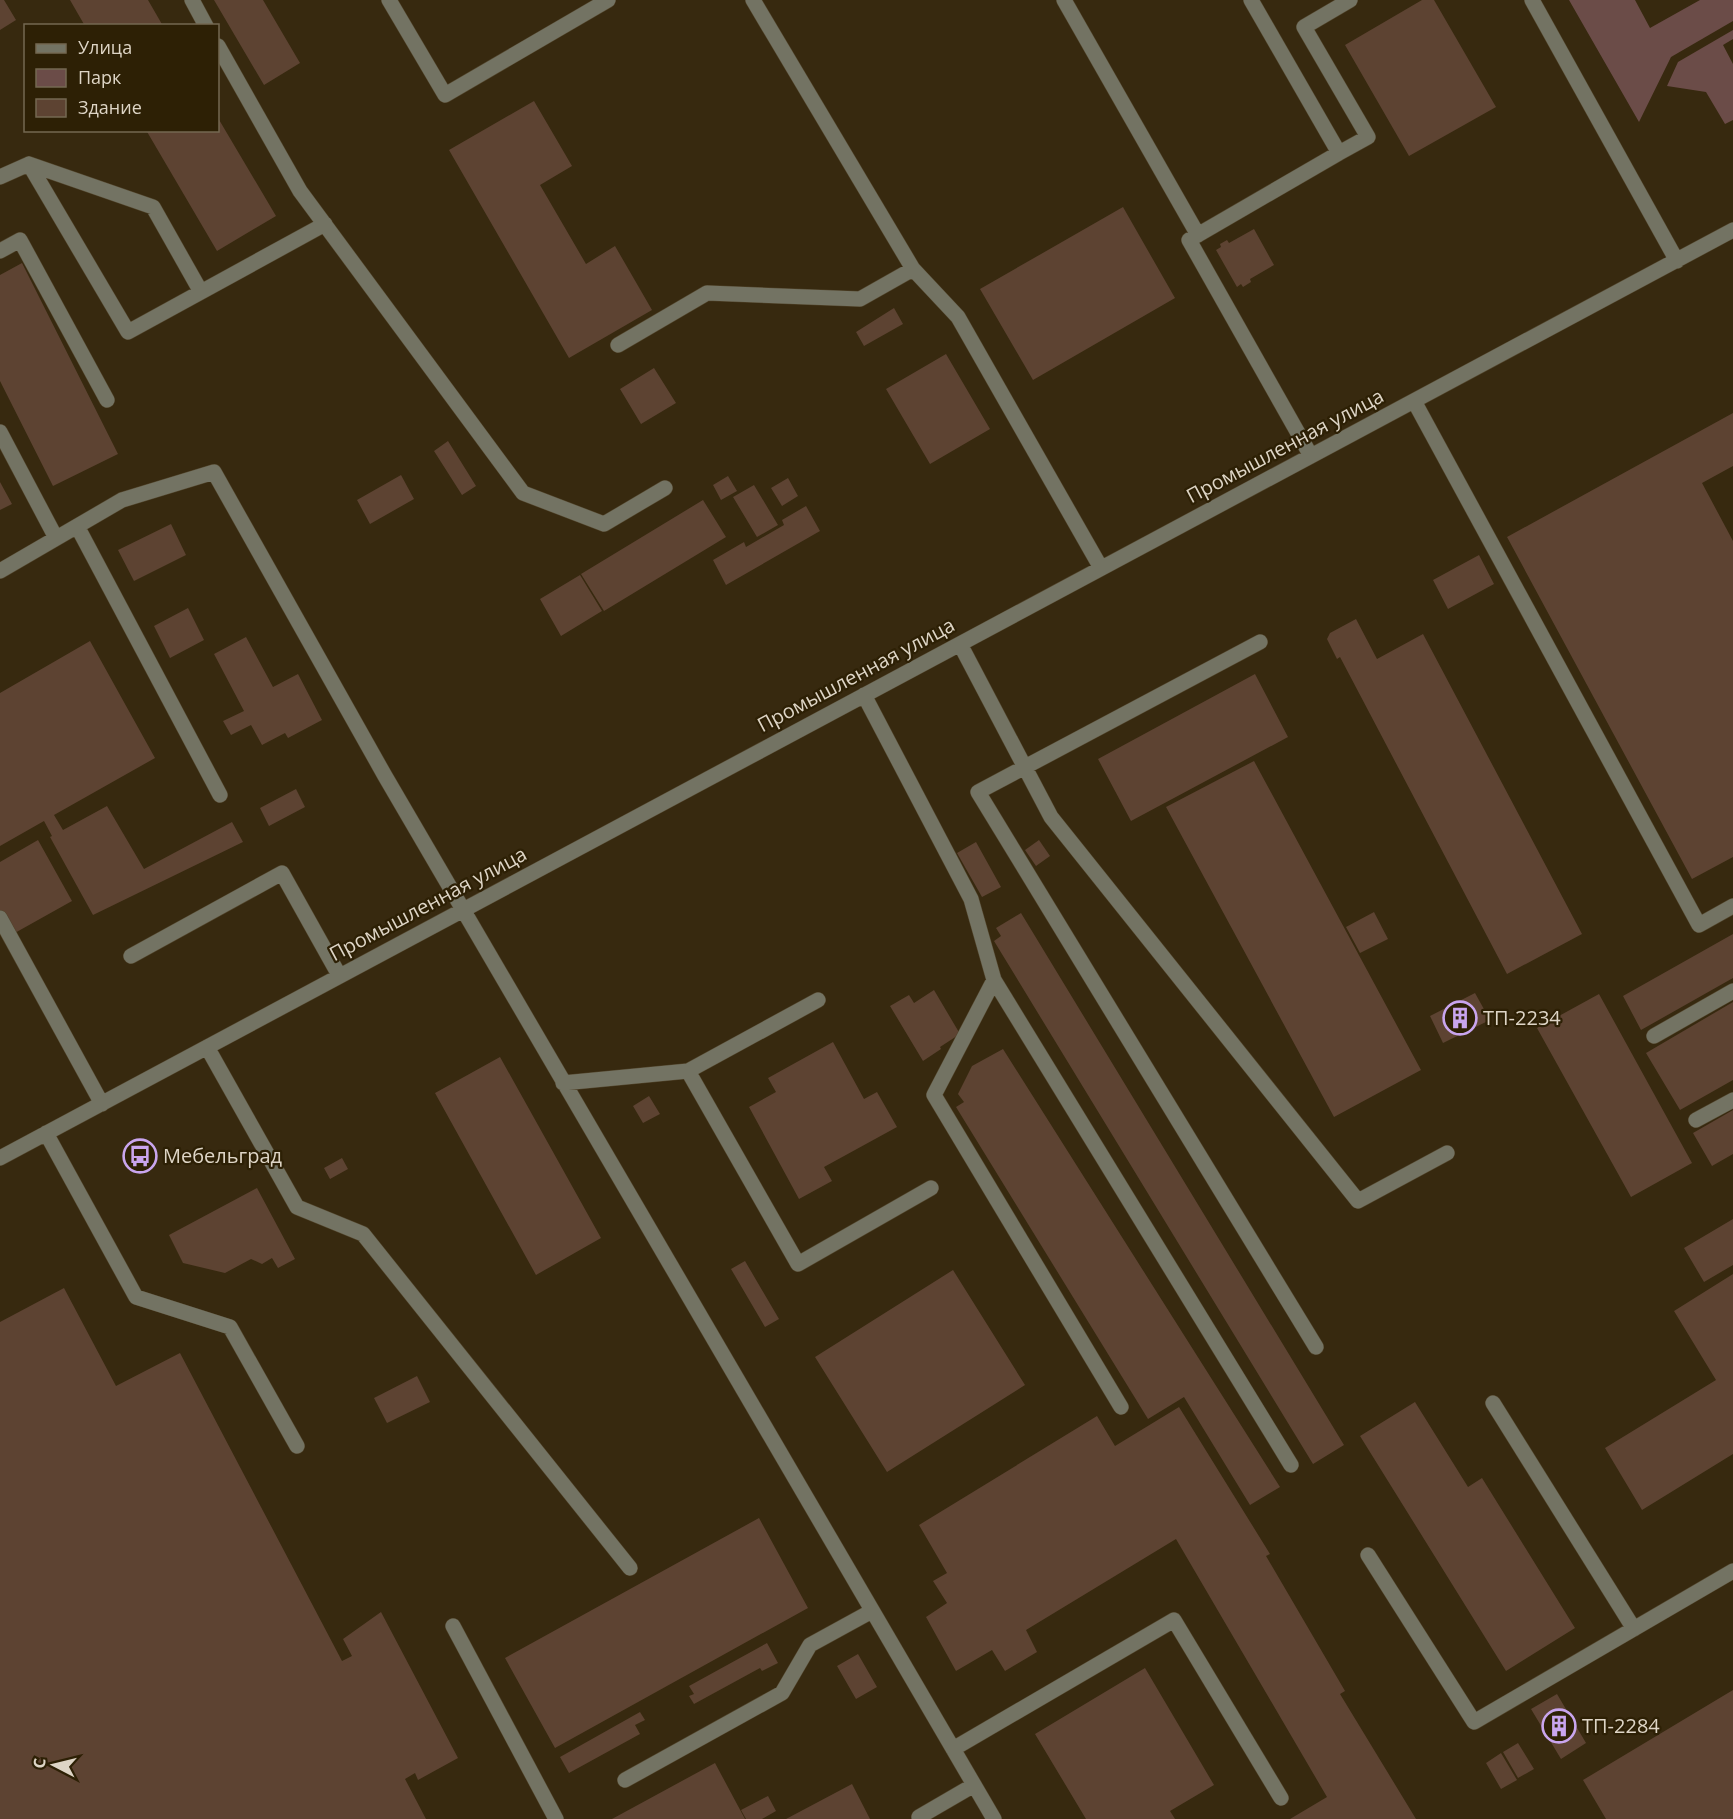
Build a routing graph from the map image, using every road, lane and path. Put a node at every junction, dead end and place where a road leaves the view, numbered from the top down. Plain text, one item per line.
1 (192, 0) edge
2 (388, 0) edge
3 (609, 0) edge
4 (753, 0) edge
5 (1064, 0) edge
6 (1251, 0) edge
7 (1350, 0) edge
8 (1532, 0) edge
9 (205, 24) edge
10 (219, 47) edge
11 (1339, 153) junction
12 (29, 164) junction
13 (0, 177) edge
14 (325, 224) junction
15 (1733, 230) edge
16 (1198, 235) junction
17 (0, 251) edge
18 (1677, 261) junction
19 (913, 269) junction
20 (201, 292) junction
21 (618, 345) dead end
22 (107, 400) dead end
23 (1414, 401) junction
24 (0, 432) edge
25 (1311, 456) junction
26 (665, 488) dead end
27 (77, 526) junction
28 (56, 538) junction
29 (1101, 568) junction
30 (0, 571) edge
31 (1260, 642) dead end
32 (960, 644) junction
33 (864, 695) junction
34 (1025, 766) junction
35 (220, 795) dead end
36 (1733, 906) edge
37 (463, 909) junction
38 (0, 918) edge
39 (130, 956) dead end
40 (339, 975) junction
41 (994, 980) junction
42 (1733, 991) edge
43 (818, 1000) dead end
44 (1654, 1036) dead end
45 (207, 1047) junction
46 (688, 1071) junction
47 (563, 1083) junction
48 (1733, 1100) edge
49 (102, 1104) junction
50 (1696, 1120) dead end
51 (46, 1133) junction
52 (1447, 1153) dead end
53 (0, 1158) edge
54 (931, 1188) dead end
55 (1316, 1347) dead end
56 (1493, 1403) dead end
57 (1121, 1407) dead end
58 (297, 1446) dead end
59 (1292, 1465) dead end
60 (1368, 1555) dead end
61 (630, 1568) dead end
62 (1733, 1571) edge
63 (872, 1611) junction
64 (453, 1626) dead end
65 (1634, 1629) junction
66 (953, 1749) junction
67 (625, 1780) dead end
68 (974, 1785) junction
69 (1281, 1798) dead end
70 (556, 1819) edge
71 (920, 1819) edge
72 (994, 1819) edge

1 - 9 street
2 - 3 street
4 - 19 street
5 - 16 street
6 - 11 street
7 - 11 street
8 - 18 street
10 - 14 street
11 - 16 street
12 - 13 street
12 - 20 street
12 - 20 street
14 - 20 street
14 - 26 street
15 - 18 street, Промышленная улица
16 - 25 street
17 - 22 street
18 - 23 street, Промышленная улица
19 - 21 street
19 - 29 street
23 - 25 street, Промышленная улица
23 - 36 street
24 - 28 street
25 - 29 street, Промышленная улица
27 - 28 street
27 - 35 street
27 - 37 street
28 - 30 street
29 - 32 street, Промышленная улица
31 - 34 street
32 - 33 street, Промышленная улица
32 - 34 street
33 - 37 street, Промышленная улица
33 - 41 street
34 - 52 street
34 - 55 street
37 - 40 street, Промышленная улица
37 - 47 street
38 - 49 street
39 - 40 street
40 - 45 street, Промышленная улица
41 - 57 street
41 - 59 street
42 - 44 street
43 - 46 street
45 - 49 street, Промышленная улица
45 - 61 street
46 - 47 street
46 - 54 street
47 - 63 street
48 - 50 street
49 - 51 street, Промышленная улица
51 - 53 street, Промышленная улица
51 - 58 street
56 - 65 street
60 - 65 street
62 - 65 street
63 - 66 street
63 - 67 street
64 - 70 street
66 - 68 street
66 - 69 street
68 - 71 street
68 - 72 street

